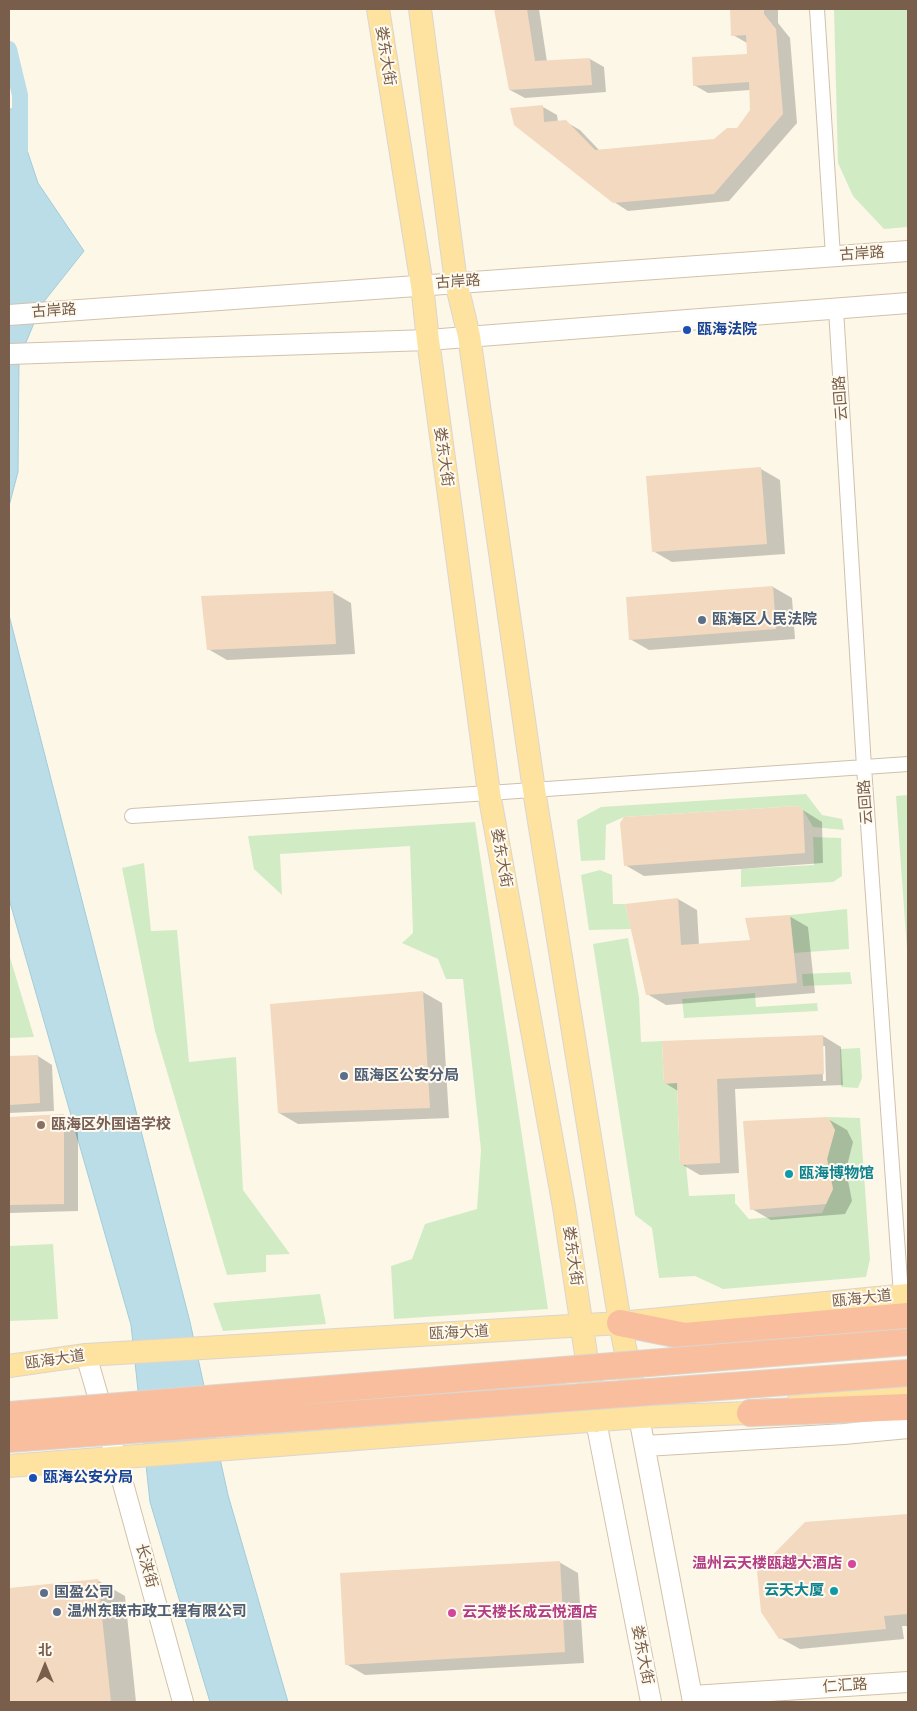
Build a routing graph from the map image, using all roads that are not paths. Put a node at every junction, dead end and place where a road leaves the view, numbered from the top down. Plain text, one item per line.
1 (378, 9) edge
2 (420, 9) edge
3 (817, 9) edge
4 (908, 251) edge
5 (833, 256) junction
6 (456, 282) junction
7 (422, 285) junction
8 (908, 303) edge
9 (836, 309) junction
10 (9, 314) edge
11 (469, 336) junction
12 (428, 340) junction
13 (9, 354) edge
14 (908, 764) edge
15 (864, 767) junction
16 (534, 790) junction
17 (489, 793) junction
18 (132, 816) dead end
19 (906, 1302) edge
20 (620, 1324) junction
21 (582, 1326) junction
22 (908, 1342) edge
23 (86, 1355) junction
24 (9, 1366) edge
25 (908, 1374) edge
26 (908, 1390) edge
27 (908, 1407) edge
28 (750, 1413) junction
29 (9, 1415) edge
30 (639, 1417) junction
31 (596, 1421) junction
32 (908, 1428) edge
33 (9, 1439) edge
34 (645, 1446) junction
35 (116, 1458) junction
36 (9, 1466) edge
37 (908, 1682) edge
38 (692, 1699) edge
39 (183, 1702) edge
40 (651, 1702) edge

1 - 7 main road, 娄东大街
2 - 6 main road
3 - 5 street
4 - 5 street, 古岸路
5 - 6 street, 古岸路
6 - 7 street, 古岸路
6 - 11 main road
7 - 10 street, 古岸路
7 - 12 main road, 娄东大街
8 - 9 street
9 - 11 street
9 - 15 street, 云回路
11 - 12 street
11 - 16 main road
12 - 13 street
12 - 17 main road, 娄东大街
14 - 15 street
15 - 16 street
15 - 19 street, 云回路
16 - 17 street
16 - 20 main road
17 - 18 street
17 - 21 main road, 娄东大街
19 - 20 highway
20 - 21 main road, 瓯海大道
20 - 30 main road
21 - 23 main road, 瓯海大道
21 - 31 main road, 娄东大街
22 - 29 highway, bridge
23 - 24 main road, 瓯海大道
23 - 35 street, 长浃街
25 - 33 highway, bridge
26 - 28 main road
27 - 28 highway
28 - 30 main road
30 - 31 main road
30 - 34 street
31 - 35 main road
31 - 40 street, 娄东大街
32 - 34 street
34 - 38 street
35 - 36 main road
35 - 39 street, 长浃街
37 - 38 street, 仁汇路

